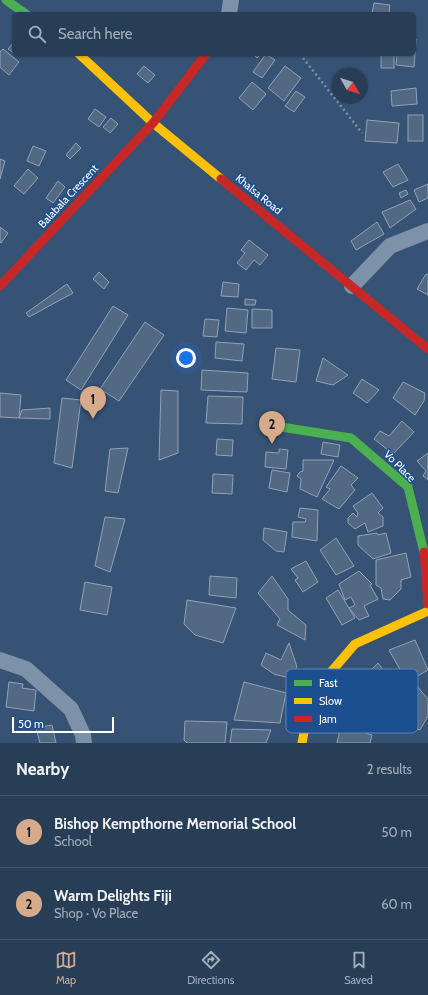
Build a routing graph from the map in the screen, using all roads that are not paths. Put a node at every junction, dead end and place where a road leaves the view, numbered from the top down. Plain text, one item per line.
1 (6, 0) edge
2 (231, 0) edge
3 (23, 12) edge
4 (229, 12) edge
5 (80, 56) edge
6 (204, 56) edge
7 (153, 123) junction
8 (428, 230) edge
9 (0, 286) edge
10 (352, 286) junction
11 (428, 348) edge
12 (268, 424) dead end
13 (428, 604) edge
14 (428, 611) edge
15 (0, 660) edge
16 (334, 669) edge
17 (304, 733) edge
18 (84, 743) edge
19 (302, 743) edge

1 - 3 street
2 - 4 street
5 - 7 street, Khalsa Road
6 - 7 street, Balabala Crescent
7 - 9 street, Balabala Crescent
7 - 10 street, Khalsa Road
8 - 10 street
10 - 11 street, Khalsa Road
12 - 13 street, Vo Place
14 - 16 street
15 - 18 street
17 - 19 street

